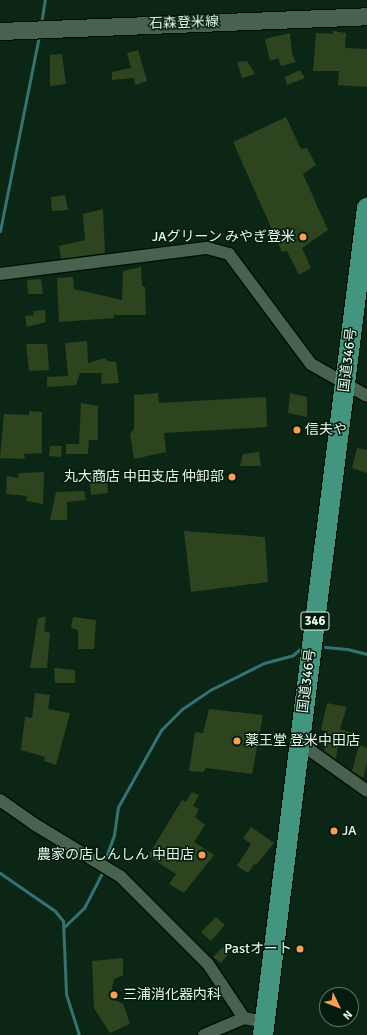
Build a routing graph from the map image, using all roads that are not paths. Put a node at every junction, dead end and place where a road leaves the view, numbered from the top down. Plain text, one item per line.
1 (367, 16) edge
2 (0, 31) edge
3 (367, 208) edge
4 (0, 274) edge
5 (345, 382) junction
6 (367, 396) edge
7 (300, 743) junction
8 (367, 791) edge
9 (0, 800) edge
10 (244, 1018) junction
11 (264, 1029) edge
12 (204, 1035) edge

1 - 2 main road, 石森登米線
3 - 5 highway, 国道346号 / 346
4 - 5 street
5 - 6 street
5 - 7 highway, 国道346号 / 346
7 - 8 street
7 - 11 highway, 国道346号 / 346
9 - 10 street
10 - 11 street
10 - 12 street

